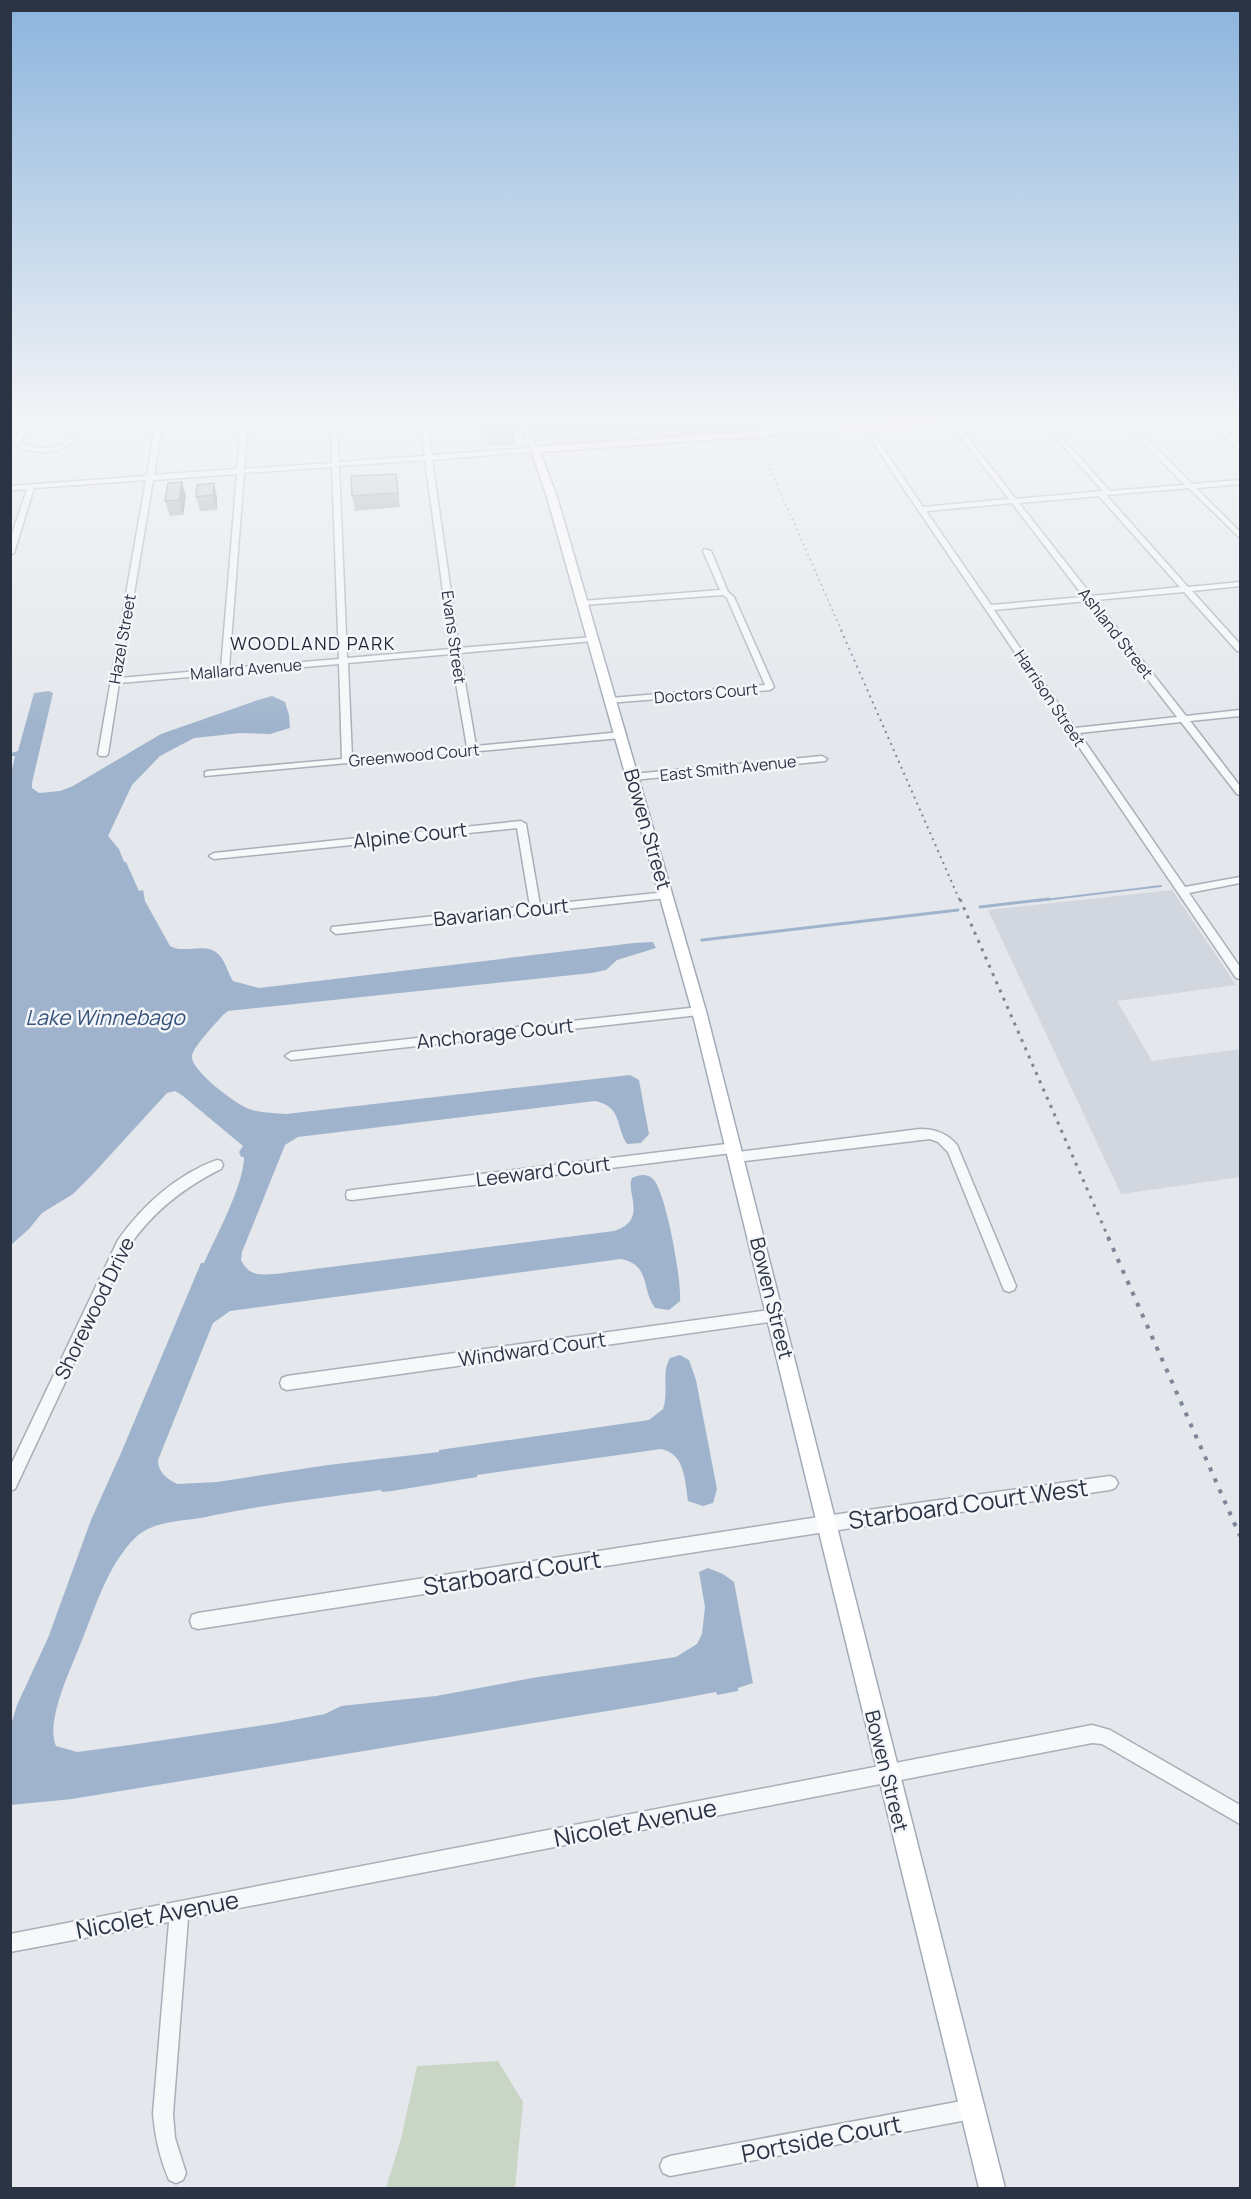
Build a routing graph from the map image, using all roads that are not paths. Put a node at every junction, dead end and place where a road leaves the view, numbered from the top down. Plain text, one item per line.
1 (20, 521) edge
2 (142, 521) edge
3 (237, 521) edge
4 (337, 521) edge
5 (437, 521) edge
6 (559, 521) edge
7 (930, 521) edge
8 (1029, 521) edge
9 (1128, 521) edge
10 (1225, 521) edge
11 (1240, 537) edge
12 (707, 551) dead end
13 (10, 553) edge
14 (1240, 584) edge
15 (1186, 589) junction
16 (725, 593) junction
17 (1089, 598) junction
18 (582, 603) junction
19 (989, 608) junction
20 (593, 639) junction
21 (1240, 649) edge
22 (455, 651) junction
23 (341, 661) junction
24 (225, 671) junction
25 (114, 681) junction
26 (611, 701) junction
27 (1240, 713) edge
28 (1184, 719) junction
29 (1073, 731) junction
30 (621, 735) junction
31 (472, 750) junction
32 (103, 754) dead end
33 (822, 759) dead end
34 (347, 761) junction
35 (208, 774) dead end
36 (633, 777) junction
37 (1240, 792) edge
38 (214, 855) dead end
39 (1240, 880) edge
40 (1182, 891) junction
41 (667, 895) junction
42 (536, 909) junction
43 (336, 930) dead end
44 (1240, 975) edge
45 (699, 1011) junction
46 (291, 1056) dead end
47 (735, 1152) junction
48 (217, 1165) dead end
49 (352, 1195) dead end
50 (1009, 1286) dead end
51 (776, 1315) junction
52 (287, 1383) dead end
53 (1110, 1483) dead end
54 (10, 1484) edge
55 (825, 1524) junction
56 (198, 1621) dead end
57 (888, 1773) junction
58 (1240, 1815) edge
59 (179, 1910) junction
60 (10, 1943) edge
61 (972, 2109) junction
62 (670, 2166) dead end
63 (176, 2173) dead end
64 (992, 2188) edge

1 - 13 street
2 - 25 street, Hazel Street
3 - 24 street
4 - 23 street
5 - 22 street, Evans Street
6 - 18 main road, Bowen Street
7 - 19 street, Harrison Street
8 - 17 street, Ashland Street
9 - 15 street
10 - 11 street
12 - 16 street
14 - 15 street
15 - 17 street
15 - 21 street
16 - 18 street
16 - 26 street, Doctors Court
17 - 19 street
17 - 28 street, Ashland Street
18 - 20 main road, Bowen Street
19 - 29 street, Harrison Street
20 - 22 street, Mallard Avenue
20 - 26 main road, Bowen Street
22 - 23 street, Mallard Avenue
22 - 31 street, Evans Street
23 - 24 street, Mallard Avenue
23 - 34 street
24 - 25 street, Mallard Avenue
25 - 32 street, Hazel Street
26 - 30 main road, Bowen Street
27 - 28 street
28 - 29 street
28 - 37 street, Ashland Street
29 - 40 street, Harrison Street
30 - 31 street, Greenwood Court
30 - 36 main road, Bowen Street
31 - 34 street, Greenwood Court
33 - 36 street, East Smith Avenue
34 - 35 street, Greenwood Court
36 - 41 main road, Bowen Street
38 - 42 street, Alpine Court
39 - 40 street
40 - 44 street, Harrison Street
41 - 42 street, Bavarian Court
41 - 45 main road, Bowen Street
42 - 43 street, Bavarian Court
45 - 46 street, Anchorage Court
45 - 47 main road, Bowen Street
47 - 49 street, Leeward Court
47 - 50 street, Leeward Court
47 - 51 main road, Bowen Street
48 - 54 street, Shorewood Drive
51 - 52 street, Windward Court
51 - 55 main road, Bowen Street
53 - 55 street, Starboard Court West
55 - 56 street, Starboard Court
55 - 57 main road, Bowen Street
57 - 58 street, Nicolet Avenue
57 - 59 street, Nicolet Avenue
57 - 61 main road, Bowen Street
59 - 60 street, Nicolet Avenue
59 - 63 street
61 - 62 street, Portside Court
61 - 64 main road, Bowen Street

